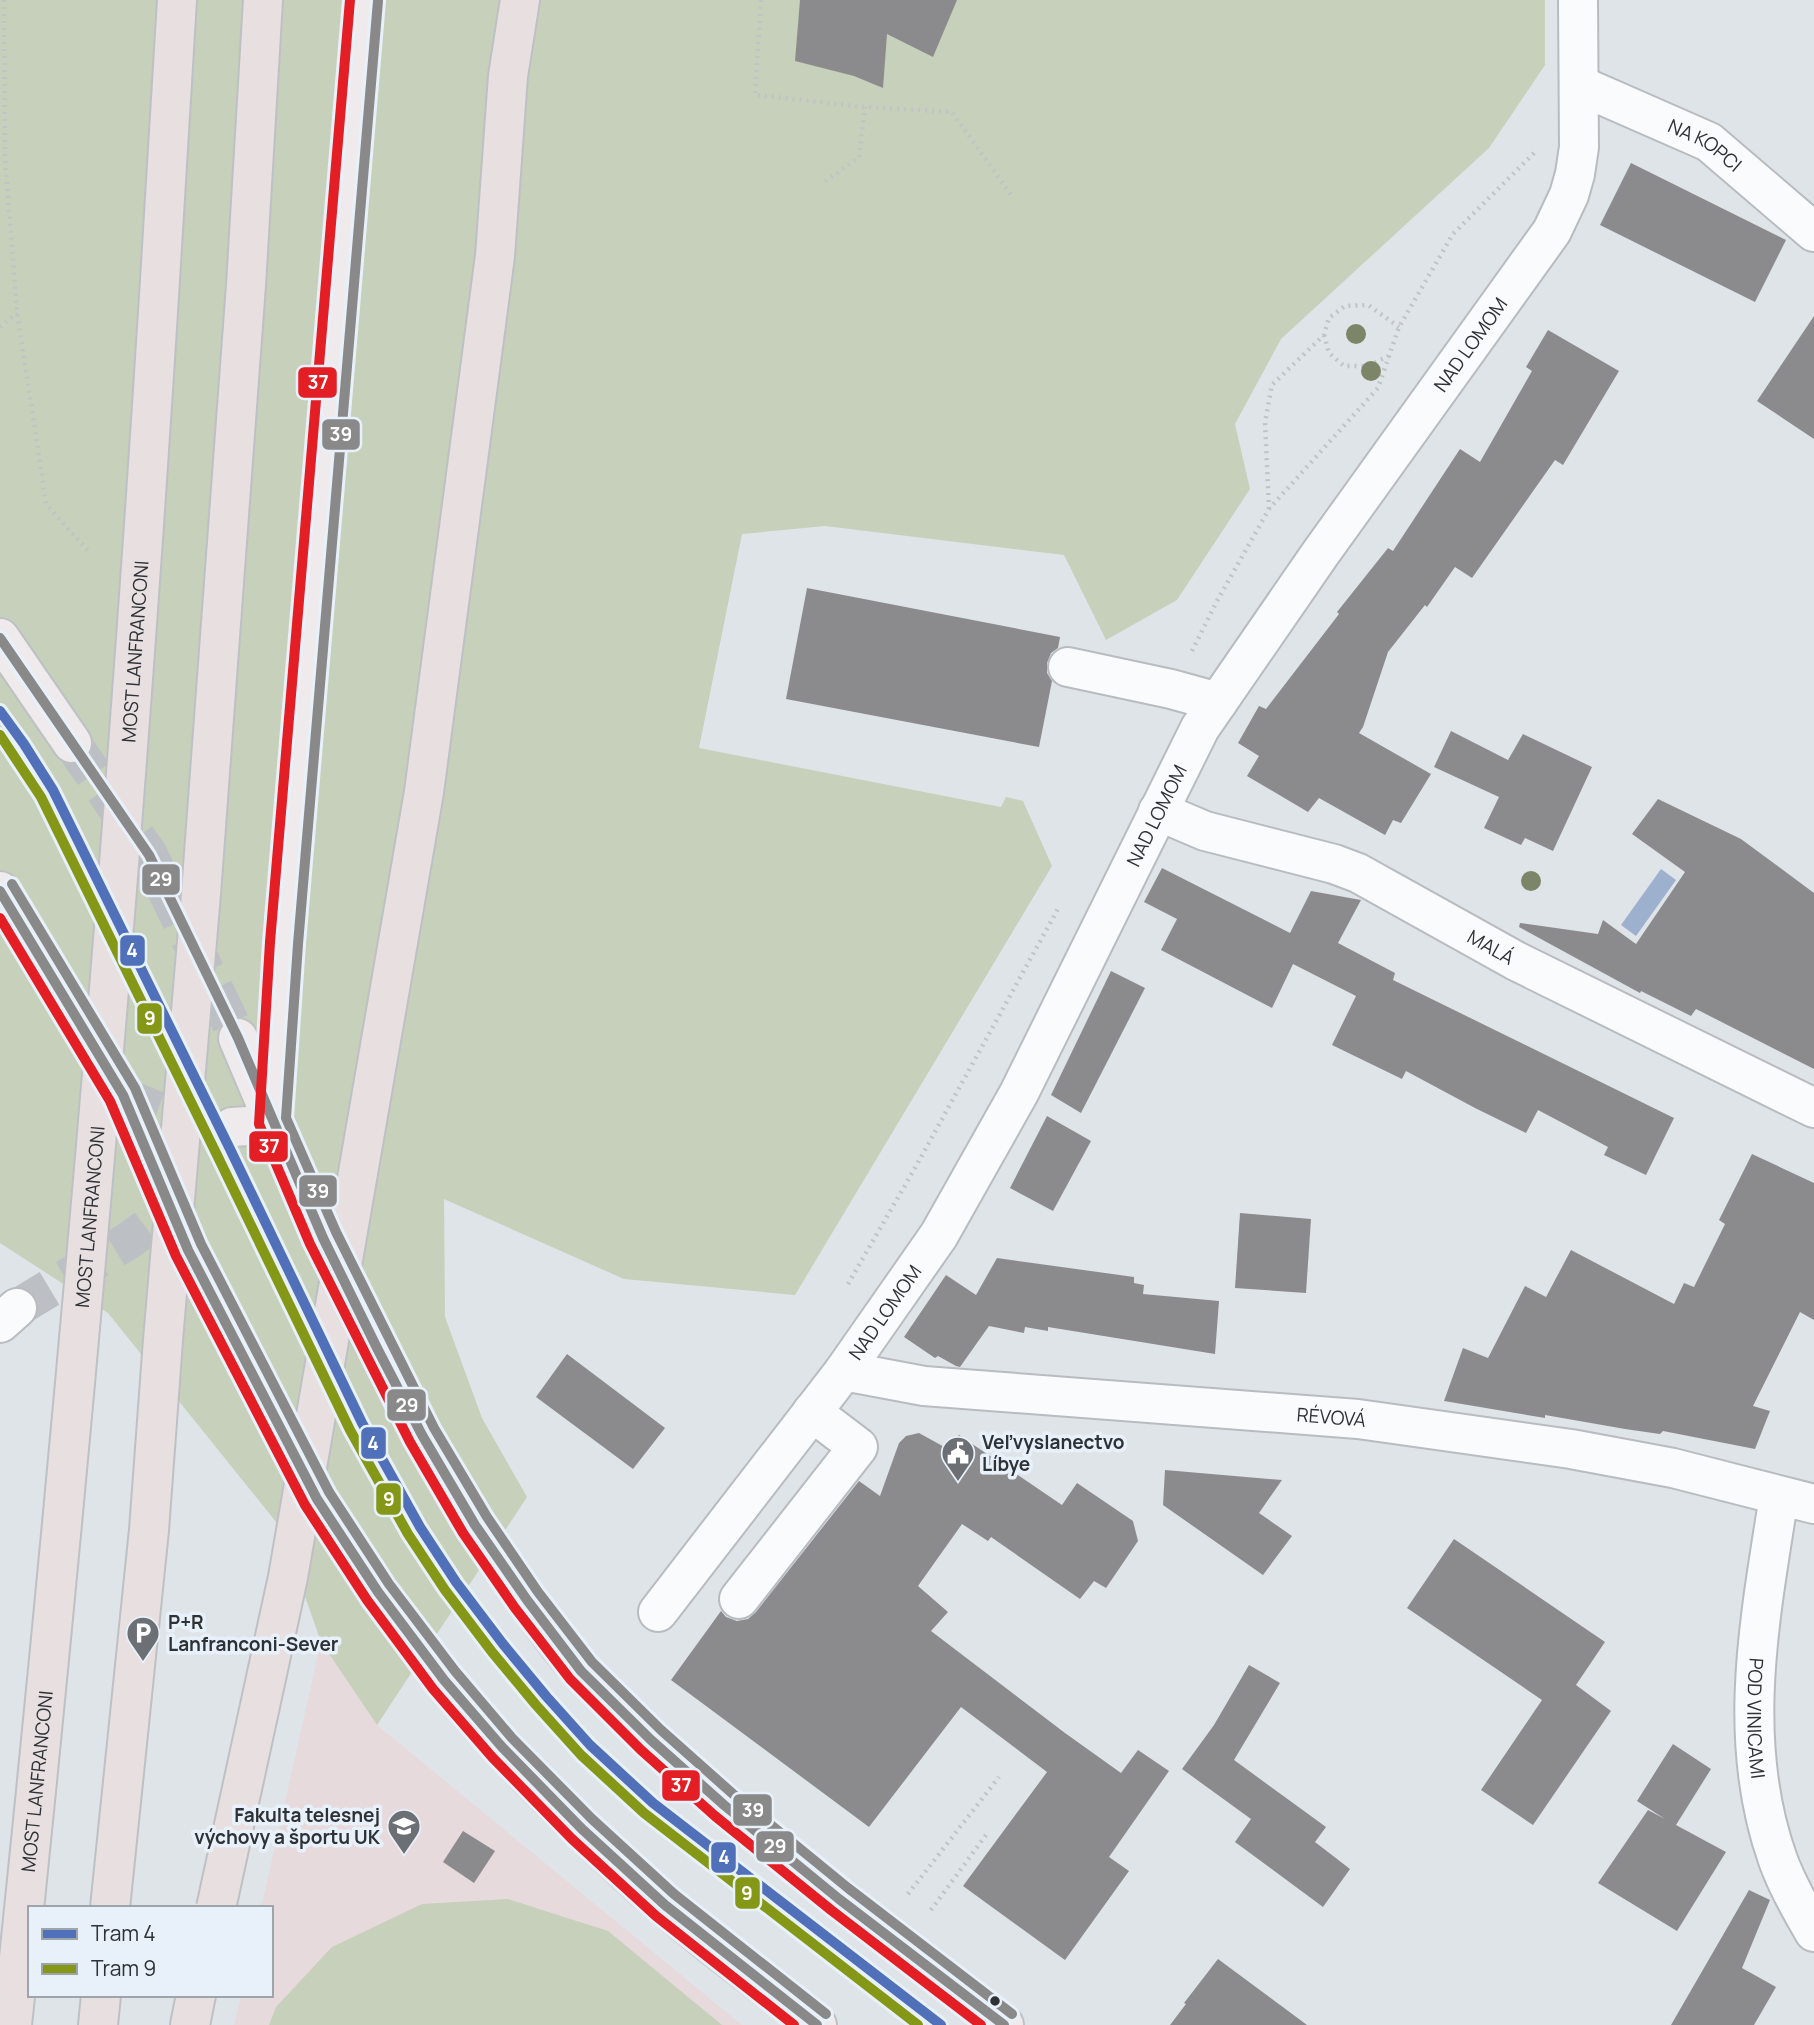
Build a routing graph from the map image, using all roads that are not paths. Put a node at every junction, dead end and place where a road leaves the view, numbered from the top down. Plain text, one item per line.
1 (177, 0) edge
2 (262, 0) edge
3 (364, 0) edge
4 (493, 0) edge
5 (520, 0) edge
6 (1578, 0) edge
7 (508, 76) junction
8 (1579, 85) junction
9 (1814, 232) edge
10 (0, 638) edge
11 (1068, 667) dead end
12 (1218, 702) junction
13 (72, 743) tunnel mouth
14 (1158, 811) junction
15 (0, 891) edge
16 (51, 977) tunnel mouth
17 (238, 1038) tunnel mouth
18 (1814, 1108) edge
19 (272, 1120) junction
20 (232, 1127) tunnel mouth
21 (220, 1311) tunnel mouth
22 (844, 1371) junction
23 (812, 1412) junction
24 (287, 1440) tunnel mouth
25 (1797, 1500) edge
26 (341, 1536) tunnel mouth
27 (738, 1599) dead end
28 (658, 1612) dead end
29 (110, 1906) edge
30 (216, 1906) edge
31 (1814, 1932) edge
32 (102, 1997) edge
33 (196, 1997) edge
34 (12, 2025) edge
35 (98, 2025) edge
36 (190, 2025) edge
37 (817, 2025) edge
38 (1004, 2025) edge

1 - 34 highway, MOST LANFRANCONI, bridge
2 - 29 highway, bridge
3 - 19 main road
4 - 7 highway
5 - 7 highway
6 - 8 street, NAD LOMOM
7 - 30 highway, bridge
8 - 9 street, NA KOPCI
8 - 12 street, NAD LOMOM
10 - 13 main road
11 - 12 street
12 - 14 street, NAD LOMOM
14 - 18 street, MALÁ
14 - 22 street, NAD LOMOM
15 - 16 main road
17 - 19 main road
19 - 20 main road
19 - 38 main road
21 - 24 main road
22 - 23 street, NAD LOMOM
22 - 25 street, RÉVOVÁ
23 - 27 street
23 - 28 street, NAD LOMOM
25 - 31 street, POD VINICAMI
26 - 37 main road
32 - 35 highway
33 - 36 highway

